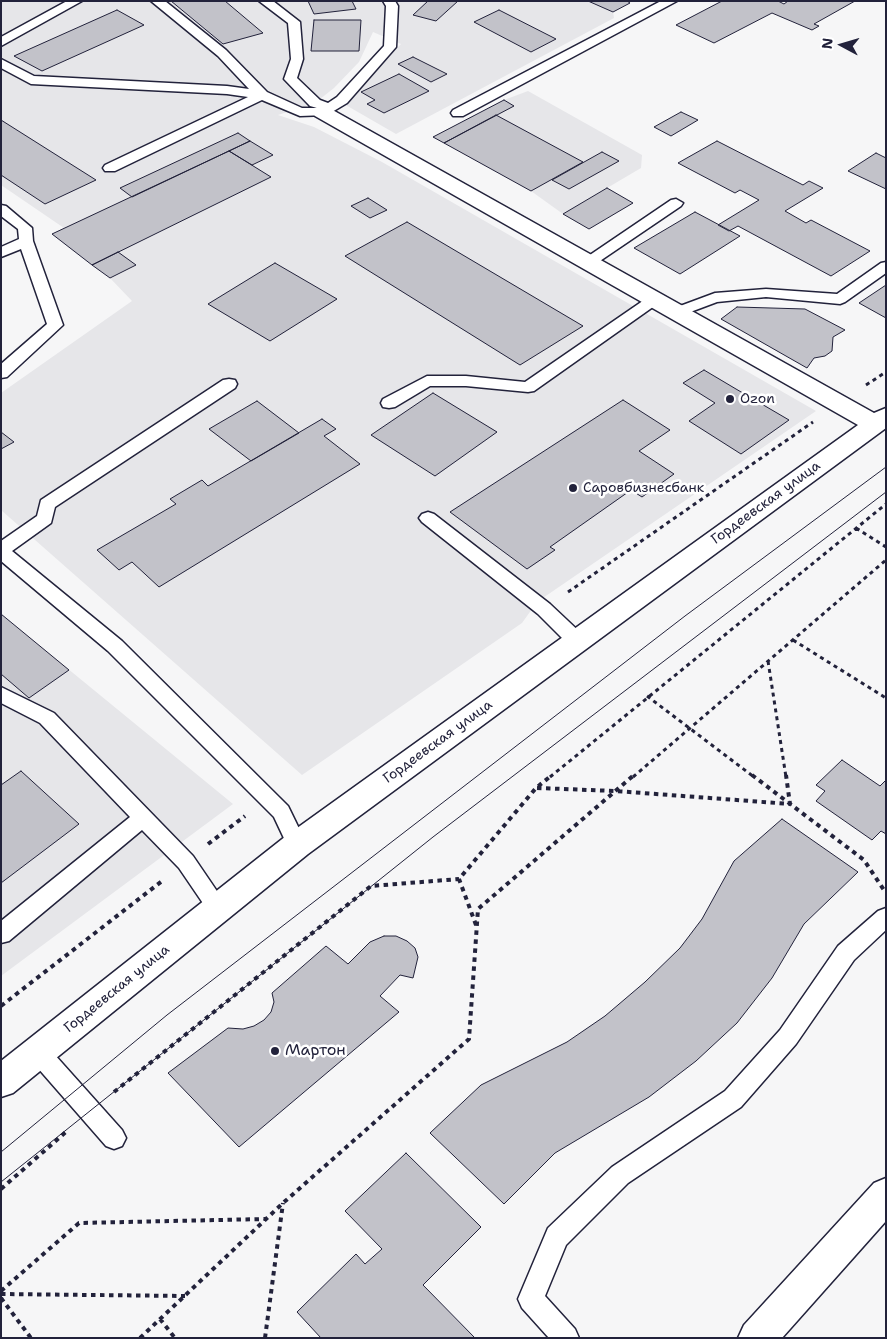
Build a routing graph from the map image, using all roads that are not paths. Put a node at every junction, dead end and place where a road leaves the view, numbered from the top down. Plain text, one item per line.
1 (76, 1) edge
2 (157, 1) edge
3 (264, 1) edge
4 (390, 1) edge
5 (671, 1) edge
6 (1, 42) edge
7 (1, 63) edge
8 (262, 95) junction
9 (326, 110) junction
10 (458, 113) dead end
11 (110, 168) dead end
12 (676, 203) dead end
13 (1, 209) edge
14 (26, 241) junction
15 (1, 253) edge
16 (588, 262) junction
17 (886, 266) edge
18 (655, 299) junction
19 (677, 312) junction
20 (1, 373) edge
21 (229, 384) dead end
22 (389, 403) dead end
23 (880, 420) edge
24 (428, 518) dead end
25 (1, 551) edge
26 (577, 641) junction
27 (1, 694) edge
28 (143, 818) junction
29 (298, 844) junction
30 (218, 909) junction
31 (886, 917) edge
32 (1, 934) edge
33 (38, 1052) junction
34 (1, 1082) edge
35 (114, 1138) dead end
36 (886, 1195) edge
37 (566, 1338) edge
38 (757, 1338) edge

1 - 6 lane
2 - 8 lane
3 - 9 lane
4 - 9 lane
5 - 10 lane
7 - 8 lane
8 - 9 lane
8 - 11 lane
9 - 16 street
12 - 16 lane
13 - 14 lane
14 - 15 lane
14 - 20 lane
16 - 18 street
17 - 19 lane
18 - 19 street
18 - 22 lane
19 - 23 street
21 - 25 lane
23 - 26 street, Гордеевская улица
24 - 26 lane
25 - 29 lane
26 - 29 street, Гордеевская улица
27 - 28 lane
28 - 30 lane
28 - 32 lane
29 - 30 street, Гордеевская улица
30 - 33 street, Гордеевская улица
31 - 37 lane
33 - 34 street, Гордеевская улица
33 - 35 lane
36 - 38 street

